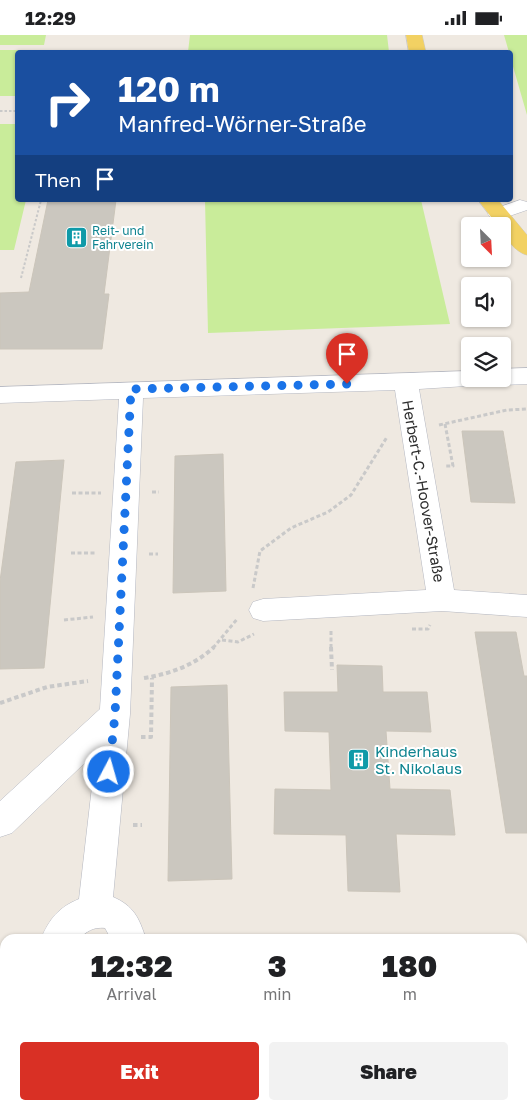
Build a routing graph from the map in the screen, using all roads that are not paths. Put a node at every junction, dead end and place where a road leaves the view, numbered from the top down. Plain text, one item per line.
1 (414, 35) edge
2 (417, 50) edge
3 (520, 206) dead end
4 (493, 207) edge
5 (527, 249) edge
6 (527, 376) edge
7 (511, 377) edge
8 (461, 380) edge
9 (406, 382) junction
10 (131, 389) junction
11 (0, 395) edge
12 (442, 600) junction
13 (252, 605) road end
14 (527, 606) edge
15 (115, 715) junction
16 (0, 822) edge
17 (95, 910) junction
18 (60, 934) edge
19 (127, 934) edge

1 - 2 main road
3 - 4 street
4 - 5 main road
6 - 7 street
8 - 9 street
9 - 10 street
9 - 12 street, Herbert-C.-Hoover-Straße
10 - 11 street
10 - 15 street
12 - 13 street, Herbert-C.-Hoover-Straße
12 - 14 street, Herbert-C.-Hoover-Straße
15 - 16 street
15 - 17 street
17 - 18 street
17 - 19 street

